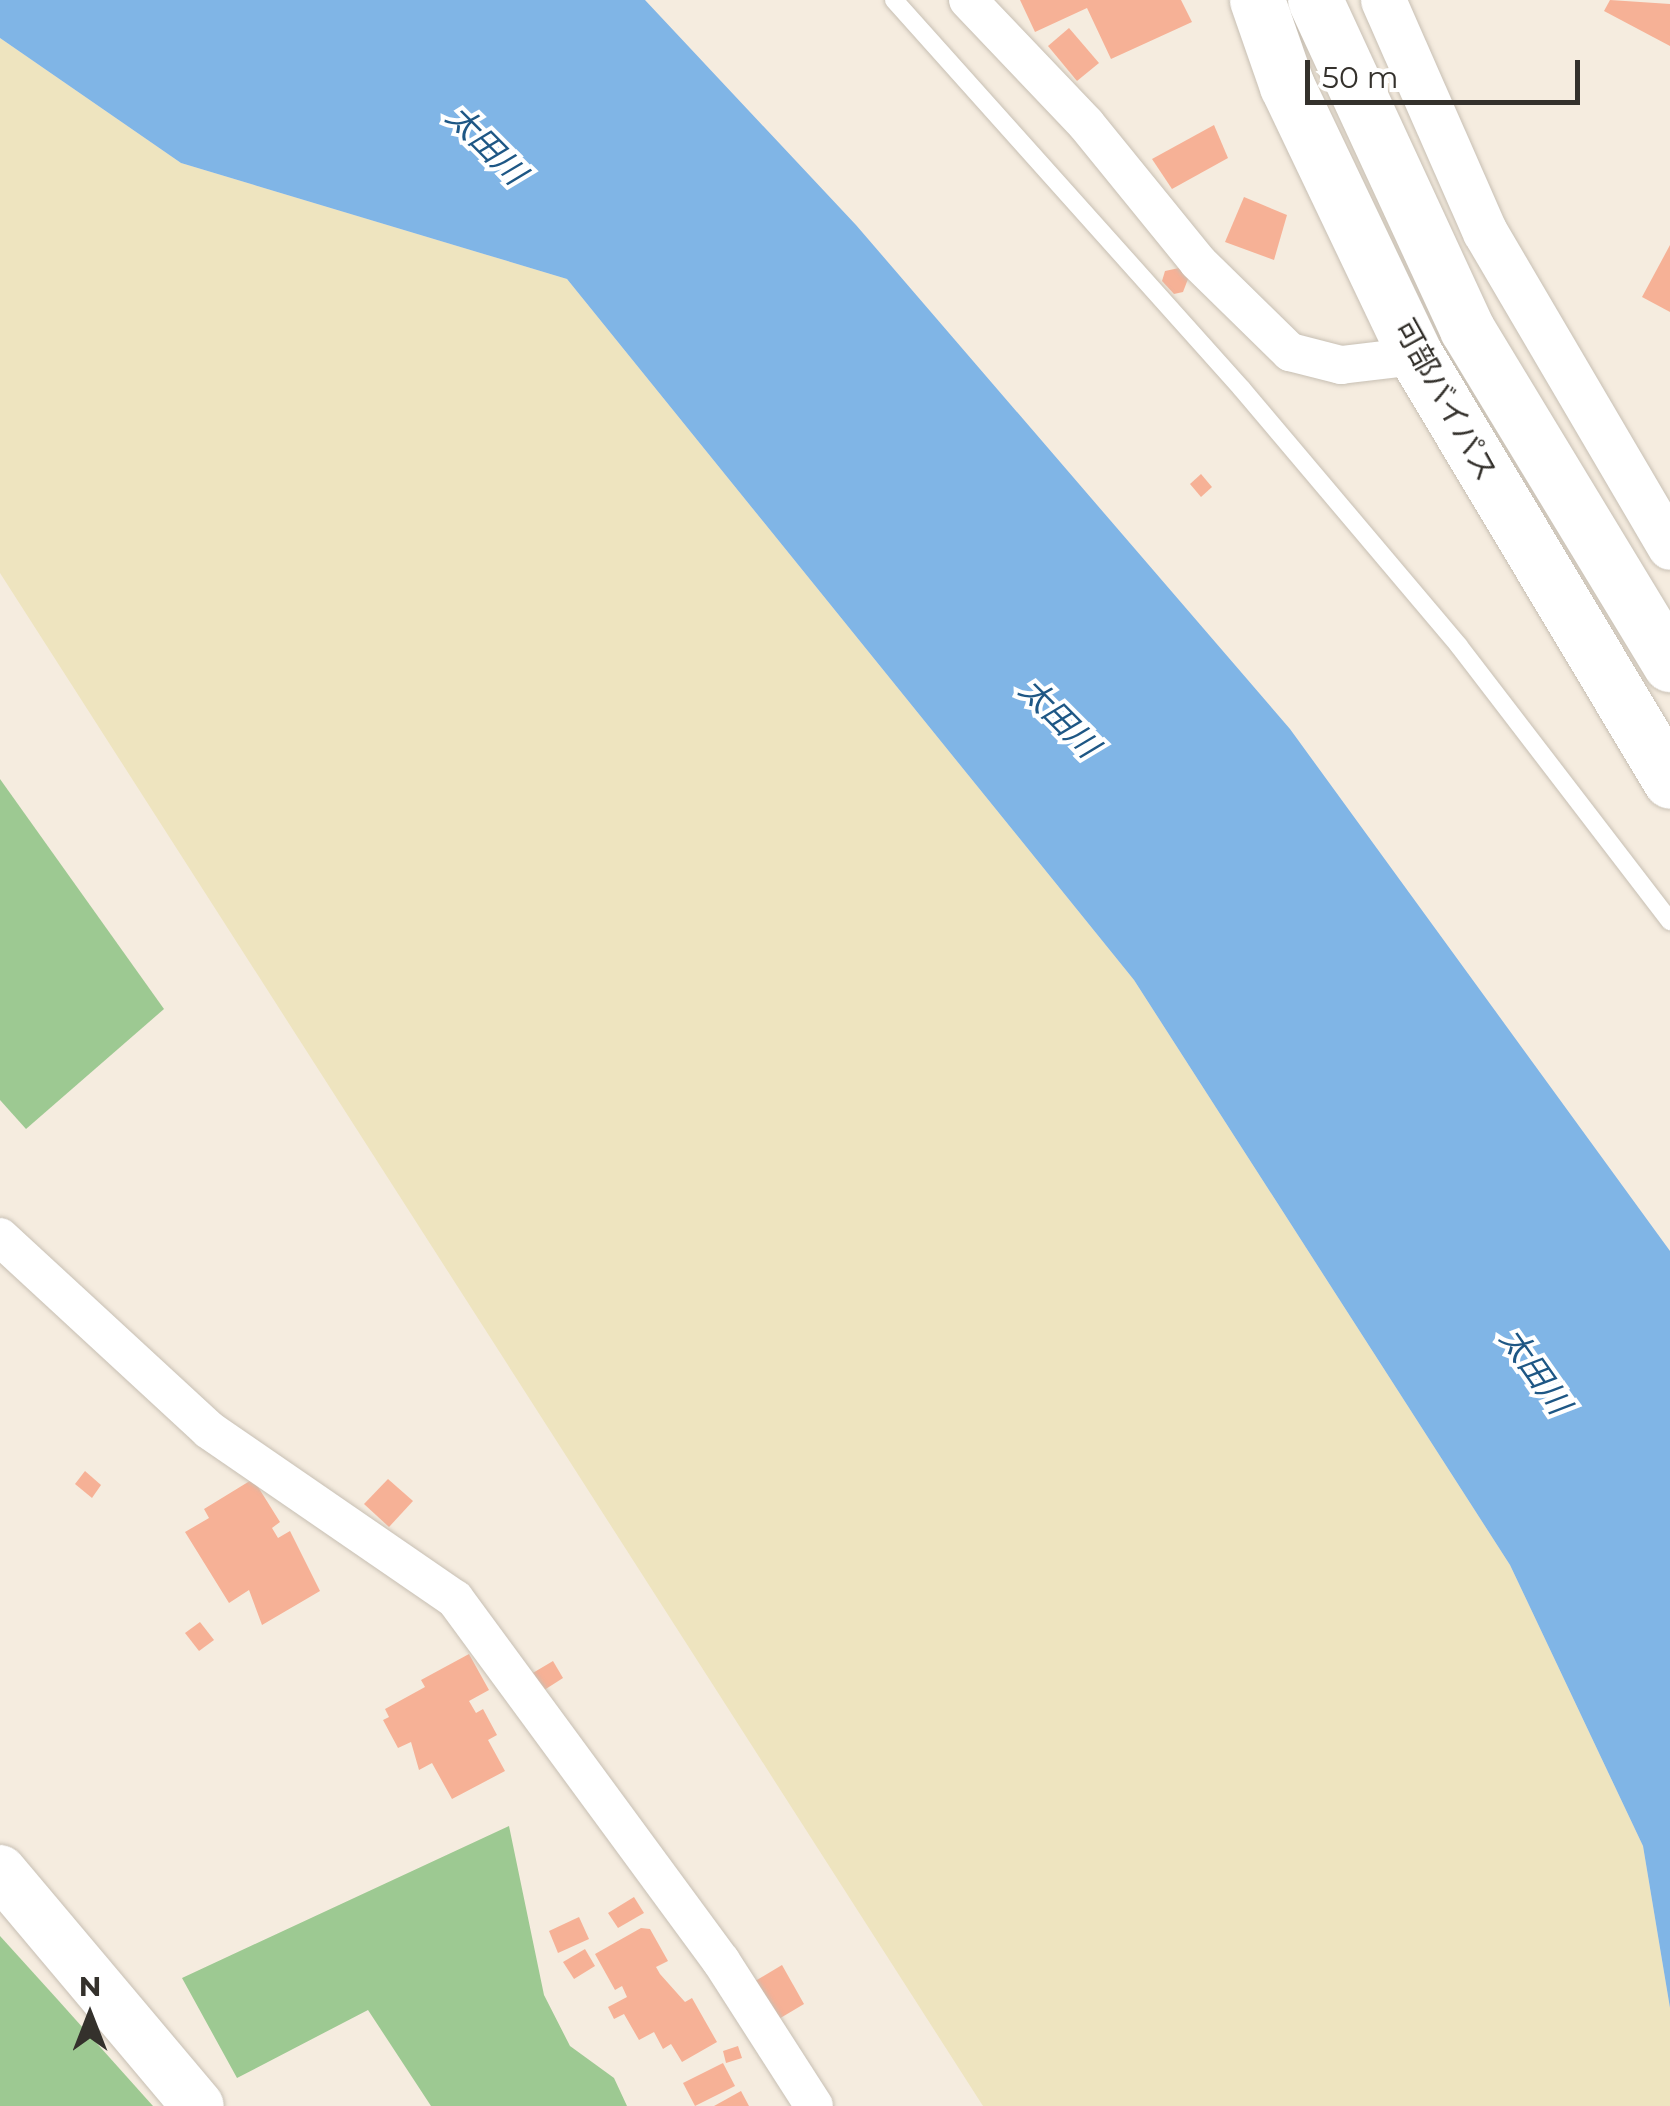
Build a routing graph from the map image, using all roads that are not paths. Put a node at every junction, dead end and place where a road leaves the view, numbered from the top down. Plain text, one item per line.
1 (894, 0) edge
2 (968, 0) edge
3 (1257, 0) edge
4 (1315, 0) edge
5 (1383, 0) edge
6 (1416, 356) junction
7 (1670, 548) edge
8 (1670, 664) edge
9 (1670, 781) edge
10 (1670, 921) edge
11 (0, 1237) edge
12 (0, 1871) edge
13 (198, 2106) edge
14 (814, 2106) edge

1 - 10 lane
2 - 6 street
3 - 6 highway, 可部バイパス
4 - 8 highway, 可部バイパス
5 - 7 street
6 - 9 highway, 可部バイパス
11 - 14 street
12 - 13 main road

